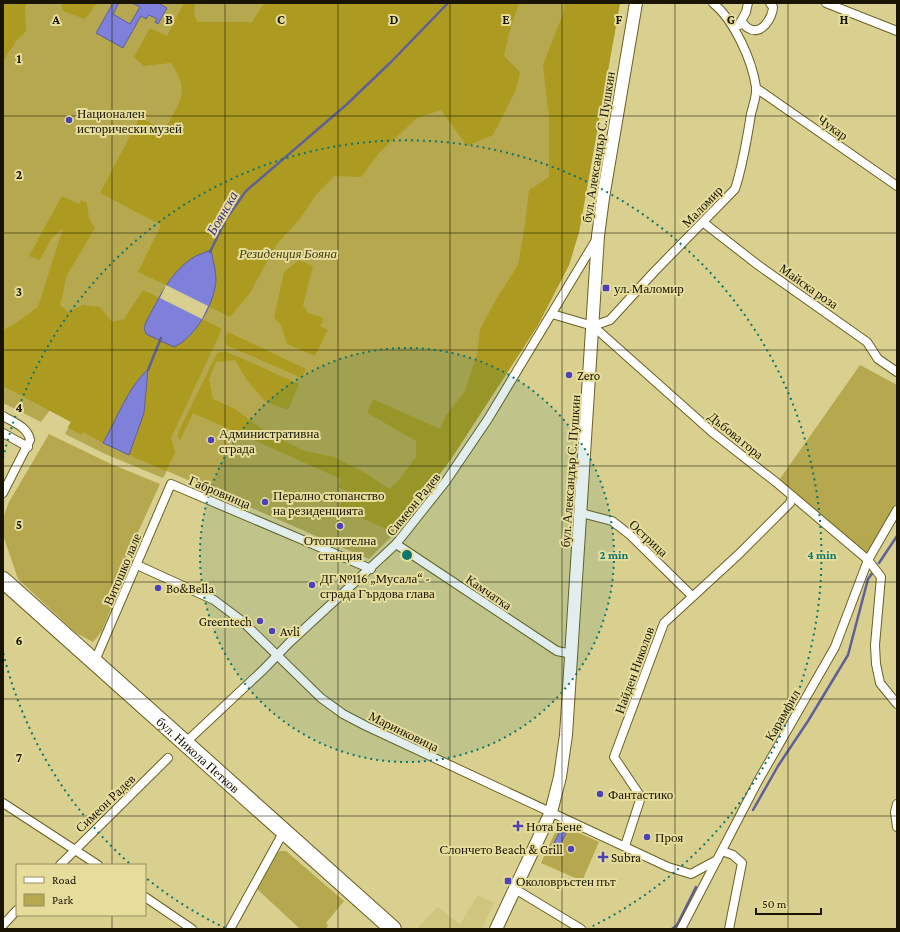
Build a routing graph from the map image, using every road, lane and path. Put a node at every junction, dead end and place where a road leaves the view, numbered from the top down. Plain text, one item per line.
1 (636, 3) edge
2 (713, 3) edge
3 (748, 3) edge
4 (770, 3) edge
5 (826, 3) edge
6 (741, 21) junction
7 (735, 31) junction
8 (897, 31) edge
9 (756, 88) junction
10 (897, 186) edge
11 (704, 223) junction
12 (598, 236) junction
13 (552, 314) junction
14 (593, 326) junction
15 (897, 372) edge
16 (3, 416) edge
17 (3, 433) edge
18 (28, 447) junction
19 (171, 484) joint
20 (3, 493) edge
21 (792, 496) junction
22 (897, 510) edge
23 (581, 513) junction
24 (396, 544) junction
25 (868, 560) junction
26 (137, 565) junction
27 (371, 569) junction
28 (3, 580) edge
29 (692, 596) junction
30 (572, 654) junction
31 (277, 656) junction
32 (94, 663) junction
33 (897, 704) edge
34 (185, 743) junction
35 (168, 758) dead end
36 (3, 803) edge
37 (897, 804) edge
38 (551, 812) junction
39 (897, 827) edge
40 (284, 831) junction
41 (625, 846) junction
42 (74, 849) junction
43 (722, 851) junction
44 (717, 860) junction
45 (61, 864) edge
46 (96, 864) edge
47 (691, 874) junction
48 (706, 880) junction
49 (515, 889) junction
50 (146, 898) edge
51 (16, 911) edge
52 (3, 925) edge
53 (192, 929) edge
54 (230, 929) edge
55 (393, 929) edge
56 (496, 929) edge
57 (581, 929) edge
58 (681, 929) edge
59 (729, 929) edge

1 - 12 main road, бул. Александър С. Пушкин
2 - 7 street, Маломир
3 - 6 street
4 - 6 street
5 - 8 street
6 - 7 street
7 - 9 street, Маломир
9 - 10 street, Чукар
9 - 11 street, Маломир
11 - 14 street, Маломир
11 - 15 street, Майска роза
12 - 13 street, Симеон Радев
12 - 14 main road, бул. Александър С. Пушкин
13 - 14 street
13 - 24 street, Симеон Радев
14 - 21 street, Дъбова гора
14 - 23 main road, бул. Александър С. Пушкин
16 - 18 street
17 - 18 street
18 - 20 street
19 - 26 street, Витошко лале
19 - 27 street, Габровница
21 - 25 street, Дъбова гора
21 - 29 street, Найден Николов
22 - 25 street, Карамфил
23 - 29 street, Острица
23 - 30 main road, бул. Александър С. Пушкин
24 - 27 street, Симеон Радев
24 - 30 street, Камчатка
25 - 33 street, Дъбова гора
25 - 43 street, Карамфил
26 - 31 street, Маринковица
26 - 32 street, Витошко лале
27 - 31 street, Симеон Радев
28 - 32 highway, бул. Никола Петков
29 - 41 street, Найден Николов
30 - 38 main road, бул. Александър С. Пушкин
31 - 34 street, Симеон Радев
31 - 38 street, Маринковица
32 - 34 highway, бул. Никола Петков
34 - 40 highway, бул. Никола Петков
35 - 42 street, Симеон Радев
36 - 42 street
37 - 39 street
38 - 41 street, Маринковица
38 - 49 main road, бул. Александър С. Пушкин
40 - 54 street
40 - 55 highway, бул. Никола Петков
41 - 47 street, Маринковица
42 - 45 street, Симеон Радев
42 - 46 street
43 - 44 street, Карамфил
43 - 59 street
44 - 47 street
44 - 48 street, Карамфил
47 - 48 street, Маринковица
48 - 58 street, Карамфил
49 - 56 main road, бул. Александър С. Пушкин
49 - 57 street
50 - 53 street
51 - 52 street

